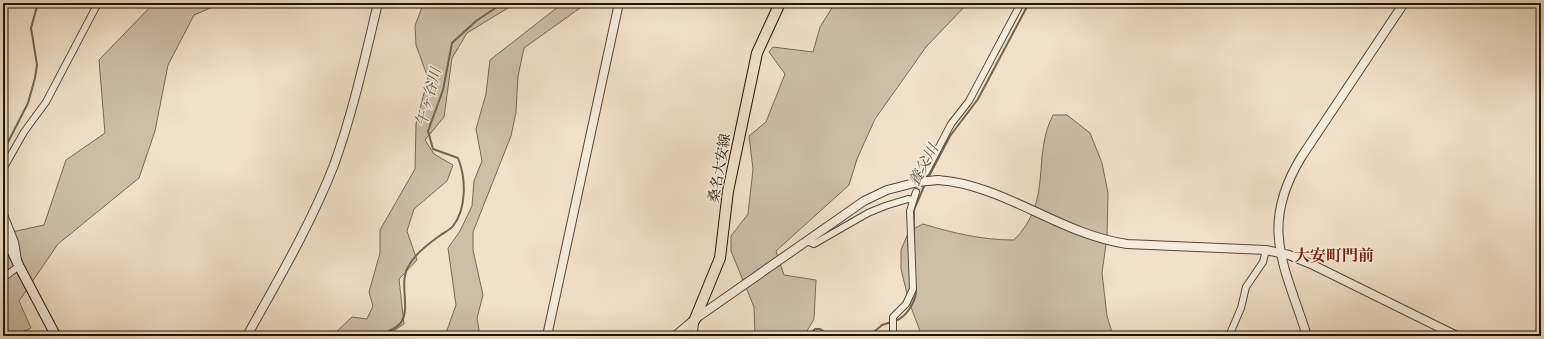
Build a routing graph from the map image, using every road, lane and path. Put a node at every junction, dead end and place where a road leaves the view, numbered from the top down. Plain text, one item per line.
1 (98, 3) edge
2 (378, 3) edge
3 (618, 3) edge
4 (780, 3) edge
5 (1021, 3) edge
6 (1404, 3) edge
7 (3, 169) edge
8 (926, 172) tunnel mouth
9 (916, 192) tunnel mouth
10 (912, 200) junction
11 (3, 212) edge
12 (3, 232) edge
13 (809, 239) junction
14 (1266, 250) junction
15 (1279, 252) junction
16 (19, 266) junction
17 (3, 278) edge
18 (695, 319) junction
19 (56, 336) edge
20 (247, 336) edge
21 (548, 336) edge
22 (674, 336) edge
23 (685, 336) edge
24 (693, 336) edge
25 (893, 336) edge
26 (1229, 336) edge
27 (1307, 336) edge
28 (1457, 336) edge

1 - 7 street
2 - 20 street
3 - 21 street
4 - 18 main road, 桑名大安線
5 - 8 street
6 - 15 street
9 - 10 street
10 - 13 street
10 - 25 street
11 - 16 street
12 - 16 main road
13 - 14 street, bridge
13 - 18 street
14 - 15 street
14 - 26 street
15 - 27 street
15 - 28 street
16 - 17 street
16 - 19 main road
18 - 22 street
18 - 23 main road, 桑名大安線
18 - 24 street

